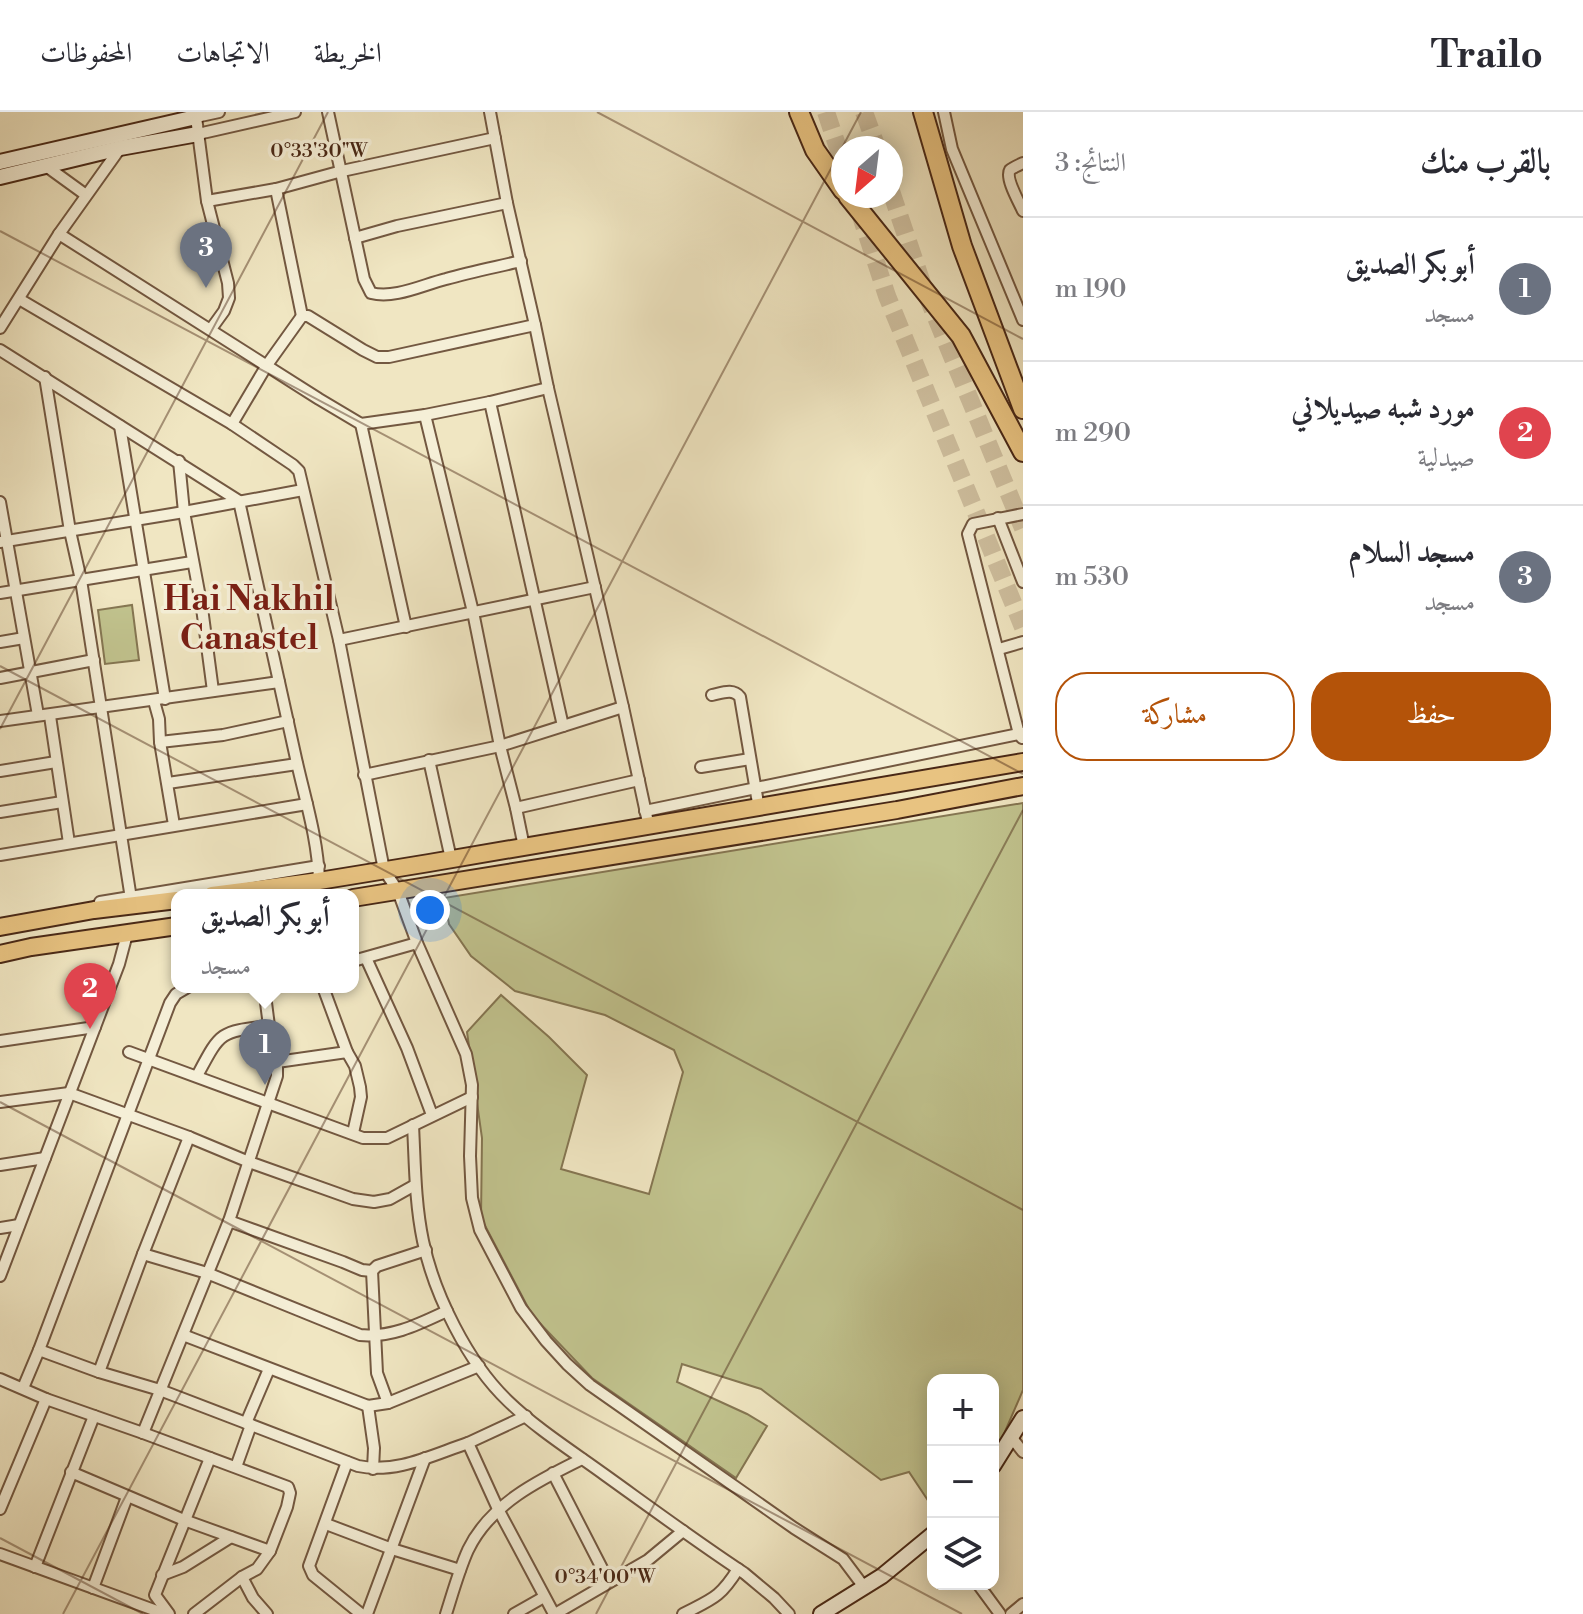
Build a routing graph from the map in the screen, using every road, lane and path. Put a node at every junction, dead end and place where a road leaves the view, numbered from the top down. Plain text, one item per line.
1 (219, 112) edge
2 (295, 112) edge
3 (328, 112) edge
4 (490, 112) edge
5 (799, 112) edge
6 (923, 112) edge
7 (944, 112) edge
8 (196, 117) junction
9 (131, 132) junction
10 (198, 134) junction
11 (495, 138) junction
12 (120, 148) junction
13 (0, 162) edge
14 (1023, 163) edge
15 (46, 166) junction
16 (342, 171) junction
17 (831, 173) edge
18 (0, 177) edge
19 (276, 189) junction
20 (86, 195) junction
21 (207, 201) junction
22 (507, 203) junction
23 (858, 208) edge
24 (1023, 211) edge
25 (59, 234) junction
26 (355, 238) junction
27 (521, 261) junction
28 (19, 299) junction
29 (302, 316) junction
30 (1023, 320) edge
31 (535, 325) junction
32 (0, 328) edge
33 (211, 329) junction
34 (0, 350) edge
35 (267, 365) junction
36 (45, 377) junction
37 (548, 388) junction
38 (490, 402) junction
39 (1023, 409) edge
40 (425, 415) junction
41 (232, 424) junction
42 (361, 424) junction
43 (120, 426) junction
44 (1023, 452) edge
45 (179, 461) junction
46 (303, 490) junction
47 (239, 501) junction
48 (0, 502) edge
49 (184, 512) junction
50 (1023, 514) edge
51 (998, 518) junction
52 (135, 520) junction
53 (70, 531) junction
54 (3, 541) edge
55 (192, 562) junction
56 (144, 570) junction
57 (81, 580) junction
58 (1023, 582) edge
59 (595, 587) junction
60 (16, 591) junction
61 (0, 593) edge
62 (534, 599) junction
63 (473, 612) junction
64 (406, 627) junction
65 (24, 638) junction
66 (339, 640) junction
67 (0, 642) edge
68 (1023, 642) edge
69 (999, 649) junction
70 (94, 660) junction
71 (31, 671) junction
72 (0, 678) edge
73 (279, 682) junction
74 (213, 691) junction
75 (712, 695) dead end
76 (160, 700) junction
77 (623, 707) junction
78 (100, 708) junction
79 (44, 716) junction
80 (0, 721) edge
81 (288, 721) junction
82 (563, 726) junction
83 (1022, 736) edge
84 (160, 742) junction
85 (500, 746) junction
86 (750, 759) junction
87 (429, 760) junction
88 (56, 762) junction
89 (1023, 762) edge
90 (297, 764) junction
91 (701, 767) dead end
92 (0, 771) edge
93 (364, 775) junction
94 (639, 780) junction
95 (168, 783) junction
96 (1023, 786) edge
97 (756, 788) junction
98 (62, 802) junction
99 (307, 804) junction
100 (516, 808) junction
101 (759, 809) junction
102 (0, 812) edge
103 (647, 819) junction
104 (174, 825) junction
105 (122, 834) junction
106 (69, 843) junction
107 (524, 847) junction
108 (0, 855) edge
109 (451, 859) junction
110 (384, 870) junction
111 (319, 874) junction
112 (215, 889) edge
113 (243, 889) edge
114 (398, 891) junction
115 (171, 895) edge
116 (359, 897) edge
117 (171, 900) edge
118 (131, 901) junction
119 (0, 920) edge
120 (0, 927) edge
121 (171, 927) edge
122 (127, 934) junction
123 (417, 943) junction
124 (0, 954) edge
125 (366, 958) junction
126 (359, 960) edge
127 (178, 993) edge
128 (265, 993) edge
129 (325, 993) edge
130 (269, 1026) junction
131 (95, 1027) junction
132 (0, 1041) edge
133 (129, 1052) dead end
134 (347, 1052) junction
135 (148, 1059) junction
136 (277, 1062) junction
137 (197, 1076) junction
138 (69, 1093) junction
139 (472, 1097) junction
140 (0, 1102) edge
141 (269, 1102) junction
142 (432, 1115) junction
143 (127, 1116) junction
144 (413, 1125) junction
145 (353, 1133) junction
146 (189, 1137) junction
147 (45, 1158) junction
148 (249, 1162) junction
149 (0, 1165) edge
150 (415, 1185) junction
151 (229, 1221) junction
152 (19, 1225) junction
153 (0, 1228) edge
154 (426, 1250) junction
155 (143, 1254) junction
156 (372, 1271) junction
157 (207, 1273) junction
158 (0, 1276) edge
159 (447, 1311) junction
160 (183, 1335) junction
161 (376, 1337) junction
162 (39, 1350) junction
163 (479, 1366) junction
164 (269, 1369) junction
165 (99, 1372) junction
166 (0, 1379) edge
167 (23, 1388) junction
168 (160, 1390) junction
169 (46, 1399) junction
170 (388, 1403) junction
171 (368, 1406) junction
172 (94, 1416) junction
173 (526, 1416) junction
174 (1023, 1418) edge
175 (249, 1424) junction
176 (143, 1433) junction
177 (1012, 1438) junction
178 (468, 1443) junction
179 (1023, 1452) edge
180 (999, 1457) edge
181 (210, 1458) junction
182 (425, 1458) junction
183 (582, 1459) junction
184 (347, 1462) junction
185 (236, 1467) junction
186 (373, 1469) junction
187 (71, 1472) junction
188 (553, 1473) junction
189 (127, 1497) junction
190 (0, 1509) edge
191 (498, 1509) junction
192 (184, 1520) junction
193 (326, 1524) junction
194 (683, 1531) junction
195 (231, 1537) junction
196 (927, 1539) edge
197 (392, 1549) junction
198 (270, 1551) junction
199 (0, 1554) edge
200 (35, 1567) junction
201 (738, 1569) junction
202 (460, 1570) junction
203 (162, 1575) junction
204 (242, 1577) junction
205 (609, 1582) junction
206 (864, 1587) junction
207 (93, 1588) junction
208 (982, 1590) edge
209 (155, 1595) junction
210 (544, 1597) junction
211 (136, 1602) junction
212 (1023, 1604) edge
213 (262, 1613) edge
214 (167, 1614) edge
215 (194, 1614) edge
216 (364, 1614) edge
217 (446, 1614) edge
218 (514, 1614) edge
219 (555, 1614) edge
220 (683, 1614) edge
221 (789, 1614) edge
222 (821, 1614) edge
223 (1000, 1614) edge
224 (1011, 1614) edge

1 - 8 street
2 - 10 street
3 - 16 street
4 - 11 street
5 - 17 highway
6 - 39 highway
7 - 30 street
8 - 9 main road
8 - 10 street
9 - 12 street
9 - 13 main road
10 - 12 main road
10 - 21 street
11 - 16 street
11 - 22 street
12 - 15 main road
12 - 20 street
14 - 24 street
15 - 18 main road
15 - 20 street
16 - 19 street
16 - 26 street
19 - 21 street
19 - 29 street
20 - 25 street
21 - 33 street
22 - 26 street
22 - 27 street
23 - 44 highway
25 - 28 street
25 - 33 street
26 - 27 street
27 - 31 street
28 - 32 street
28 - 41 street
29 - 31 street
29 - 35 street
31 - 37 street
33 - 35 street
34 - 36 street
35 - 41 street
35 - 42 street
36 - 43 street
36 - 53 street
37 - 38 street
37 - 59 street
38 - 40 street
38 - 62 street
40 - 42 street
40 - 63 street
41 - 46 street
42 - 64 street
43 - 45 street
43 - 52 street
45 - 47 street
45 - 49 street
46 - 47 street
46 - 66 street
47 - 49 street
47 - 73 street
48 - 54 street
49 - 52 street
49 - 55 street
50 - 51 street
51 - 58 street
51 - 69 street
52 - 53 street
52 - 56 street
53 - 54 street
53 - 57 street
54 - 60 street
55 - 56 street
55 - 74 street
56 - 57 street
56 - 76 street
57 - 60 street
57 - 70 street
59 - 62 street
59 - 77 street
60 - 61 street
60 - 65 street
62 - 63 street
62 - 82 street
63 - 64 street
63 - 85 street
64 - 66 street
65 - 67 street
65 - 71 street
66 - 93 street
68 - 69 street
69 - 83 street
70 - 71 street
70 - 78 street
71 - 72 street
71 - 79 street
73 - 74 street
73 - 81 street
74 - 76 street
75 - 86 street
76 - 78 street
76 - 84 street
77 - 82 street
77 - 94 street
78 - 79 street
78 - 105 street
79 - 80 street
79 - 88 street
81 - 84 street
81 - 90 street
82 - 85 street
83 - 97 street
84 - 95 street
85 - 87 street
85 - 100 street
86 - 91 street
86 - 97 street
87 - 93 street
87 - 109 street
88 - 92 street
88 - 98 street
89 - 101 main road
90 - 95 street
90 - 99 street
93 - 110 street
94 - 100 street
94 - 103 street
95 - 104 street
96 - 114 main road
97 - 101 street
97 - 103 street
98 - 102 street
98 - 106 street
99 - 104 street
99 - 111 street
100 - 107 street
101 - 103 main road
103 - 107 main road
104 - 105 street
105 - 106 street
105 - 118 street
106 - 108 street
107 - 109 main road
109 - 110 main road
110 - 111 main road
110 - 114 street
111 - 112 street
111 - 113 main road
114 - 116 main road
114 - 123 street
115 - 118 street
117 - 118 main road
118 - 119 street
118 - 120 main road
121 - 122 main road
122 - 124 main road
122 - 131 street
123 - 125 street
123 - 139 street
125 - 126 street
125 - 142 street
127 - 135 street
128 - 130 street
129 - 134 street
130 - 136 street
130 - 137 street
131 - 132 street
131 - 138 street
133 - 135 street
134 - 136 street
134 - 145 street
135 - 137 street
135 - 143 street
136 - 141 street
137 - 141 street
138 - 140 street
138 - 143 street
138 - 147 street
139 - 142 street
139 - 206 street
141 - 145 street
141 - 148 street
142 - 144 street
143 - 146 street
143 - 162 street
144 - 145 street
144 - 150 street
146 - 148 street
146 - 155 street
147 - 149 street
147 - 152 street
148 - 150 street
148 - 151 street
150 - 154 street
151 - 156 street
151 - 157 street
152 - 153 street
152 - 158 street
154 - 156 street
154 - 159 street
155 - 157 street
155 - 165 street
156 - 161 street
157 - 160 street
157 - 161 street
159 - 161 street
159 - 163 street
160 - 164 street
160 - 168 street
161 - 170 street
162 - 165 street
162 - 167 street
163 - 170 street
163 - 173 street
164 - 171 street
164 - 175 street
165 - 168 street
166 - 167 street
167 - 169 street
168 - 175 street
168 - 176 street
169 - 172 street
169 - 190 street
170 - 171 street
171 - 186 street
172 - 176 street
172 - 187 street
173 - 178 street
173 - 183 street
174 - 177 main road
175 - 184 street
175 - 185 street
176 - 181 street
177 - 179 street
177 - 180 main road
178 - 182 street
178 - 191 street
181 - 185 street
181 - 192 street
182 - 186 street
182 - 197 street
183 - 188 street
183 - 194 street
184 - 186 street
184 - 193 street
185 - 198 street
187 - 189 street
187 - 200 street
188 - 191 street
188 - 205 street
189 - 192 street
189 - 207 street
191 - 202 street
191 - 210 street
192 - 195 street
192 - 203 street
193 - 197 street
193 - 216 street
194 - 201 street
194 - 205 street
195 - 198 street
195 - 203 street
196 - 206 main road
197 - 202 street
197 - 216 street
198 - 204 street
199 - 200 street
200 - 207 street
201 - 220 street
201 - 221 street
202 - 217 street
203 - 209 street
204 - 213 street
204 - 215 street
205 - 219 street
206 - 222 main road
207 - 211 street
208 - 223 street
209 - 211 street
209 - 214 street
210 - 218 street
210 - 219 street
211 - 214 street
212 - 224 street

